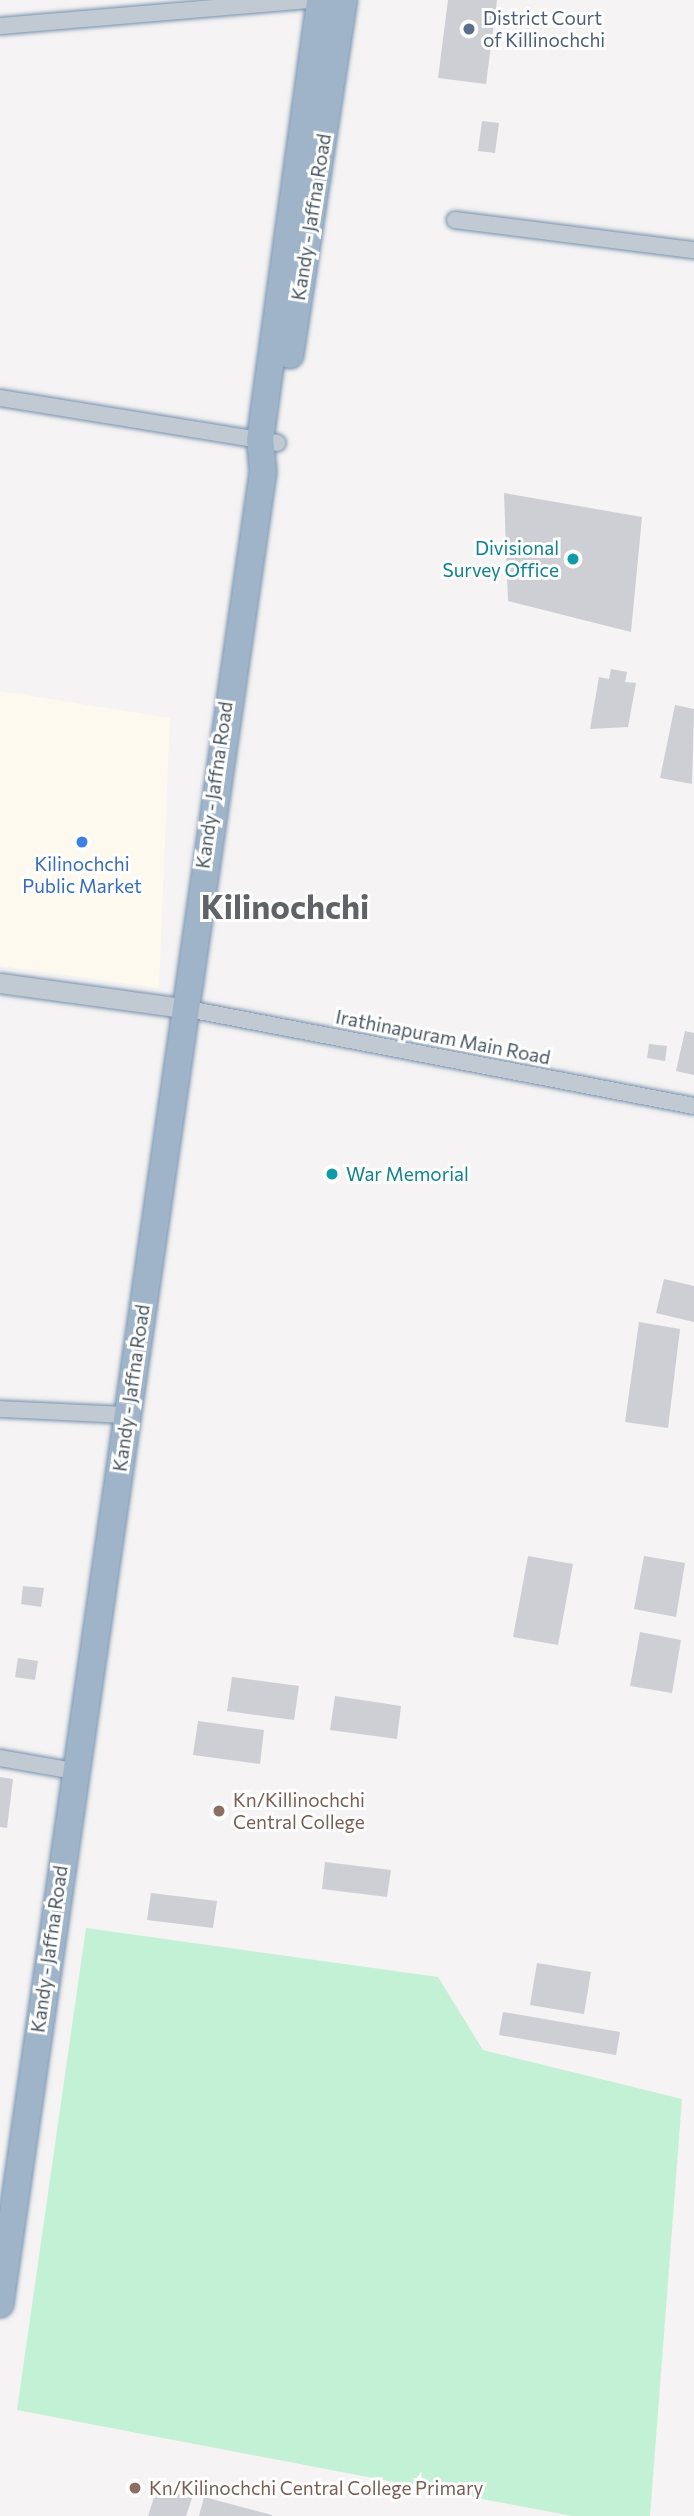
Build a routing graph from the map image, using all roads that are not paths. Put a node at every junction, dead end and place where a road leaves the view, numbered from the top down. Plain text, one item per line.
1 (310, 0) edge
2 (320, 0) edge
3 (344, 0) edge
4 (0, 26) edge
5 (455, 220) dead end
6 (694, 250) edge
7 (0, 398) edge
8 (269, 442) junction
9 (0, 983) edge
10 (183, 1009) junction
11 (694, 1106) edge
12 (0, 1409) edge
13 (128, 1415) junction
14 (0, 1758) edge
15 (74, 1771) junction
16 (0, 2304) edge

1 - 4 street
2 - 8 highway, Kandy - Jaffna Road
3 - 8 highway, Kandy - Jaffna Road
5 - 6 street
7 - 8 street
8 - 10 highway, Kandy - Jaffna Road
9 - 10 street
10 - 11 street, Irathinapuram Main Road
10 - 13 highway, Kandy - Jaffna Road
12 - 13 street
13 - 15 highway, Kandy - Jaffna Road
14 - 15 street
15 - 16 highway, Kandy - Jaffna Road

